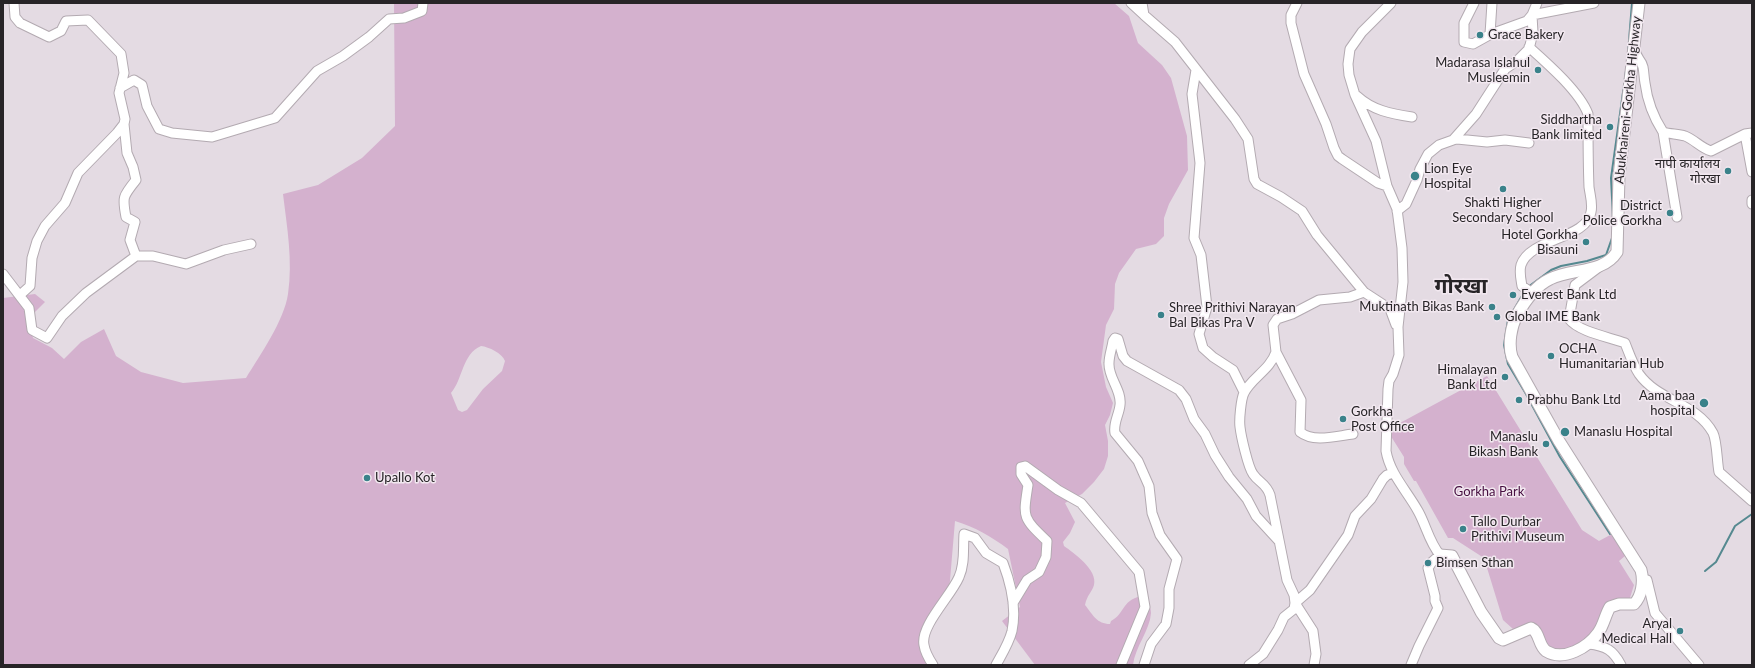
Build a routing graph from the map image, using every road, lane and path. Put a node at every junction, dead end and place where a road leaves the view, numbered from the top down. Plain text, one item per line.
1 (14, 3) edge
2 (423, 3) edge
3 (1131, 3) edge
4 (1142, 3) edge
5 (1297, 3) edge
6 (1391, 3) edge
7 (1474, 3) edge
8 (1492, 3) edge
9 (1537, 3) edge
10 (1594, 3) edge
11 (1639, 3) edge
12 (1144, 15) junction
13 (1532, 15) junction
14 (1490, 34) junction
15 (1634, 41) junction
16 (1529, 47) junction
17 (1196, 70) junction
18 (120, 88) junction
19 (1355, 95) junction
20 (1412, 117) dead end
21 (124, 124) junction
22 (1663, 132) junction
23 (1748, 134) edge
24 (1453, 140) junction
25 (1529, 143) dead end
26 (1752, 172) edge
27 (1387, 186) junction
28 (1752, 200) edge
29 (1752, 204) edge
30 (1397, 211) junction
31 (1677, 217) dead end
32 (251, 244) dead end
33 (136, 256) junction
34 (1600, 266) junction
35 (3, 274) edge
36 (1364, 292) junction
37 (1532, 293) junction
38 (20, 296) junction
39 (1398, 327) junction
40 (1276, 352) junction
41 (1244, 392) junction
42 (1353, 434) dead end
43 (1394, 473) junction
44 (1752, 501) edge
45 (1278, 540) junction
46 (1440, 555) junction
47 (1642, 579) junction
48 (1013, 603) junction
49 (1295, 603) junction
50 (1601, 628) junction
51 (1590, 644) junction
52 (1605, 646) junction
53 (933, 665) edge
54 (996, 665) edge
55 (1121, 665) edge
56 (1144, 665) edge
57 (1249, 665) edge
58 (1314, 665) edge
59 (1411, 665) edge
60 (1621, 665) edge
61 (1699, 665) edge

1 - 18 street
2 - 18 street
3 - 12 street
4 - 12 street
5 - 27 street
6 - 19 street
7 - 14 street
8 - 14 street
9 - 13 street
10 - 13 street
11 - 15 main road, Abukhaireni-Gorkha Highway
12 - 17 street
13 - 14 street
13 - 16 street
15 - 22 street
15 - 34 main road, Abukhaireni-Gorkha Highway
16 - 24 street
16 - 37 street
17 - 36 street
17 - 41 street
18 - 21 street
19 - 20 street
19 - 27 street
21 - 33 street
21 - 38 street
22 - 23 street
22 - 31 street
23 - 26 street
24 - 25 street
24 - 30 street
27 - 30 street
28 - 29 street
30 - 39 street
32 - 33 street
33 - 38 street
34 - 37 main road, Abukhaireni-Gorkha Highway
34 - 44 street
35 - 38 street
36 - 39 street
36 - 40 street
37 - 47 main road, Abukhaireni-Gorkha Highway
39 - 43 street
40 - 41 street
40 - 42 street
41 - 45 street
43 - 46 street
43 - 49 street
45 - 49 street
45 - 56 street
46 - 51 main road
46 - 59 street
47 - 50 main road
47 - 61 street
48 - 53 street
48 - 54 street
48 - 55 street
49 - 57 street
49 - 58 street
50 - 51 main road
50 - 52 street
51 - 52 street
52 - 60 street

